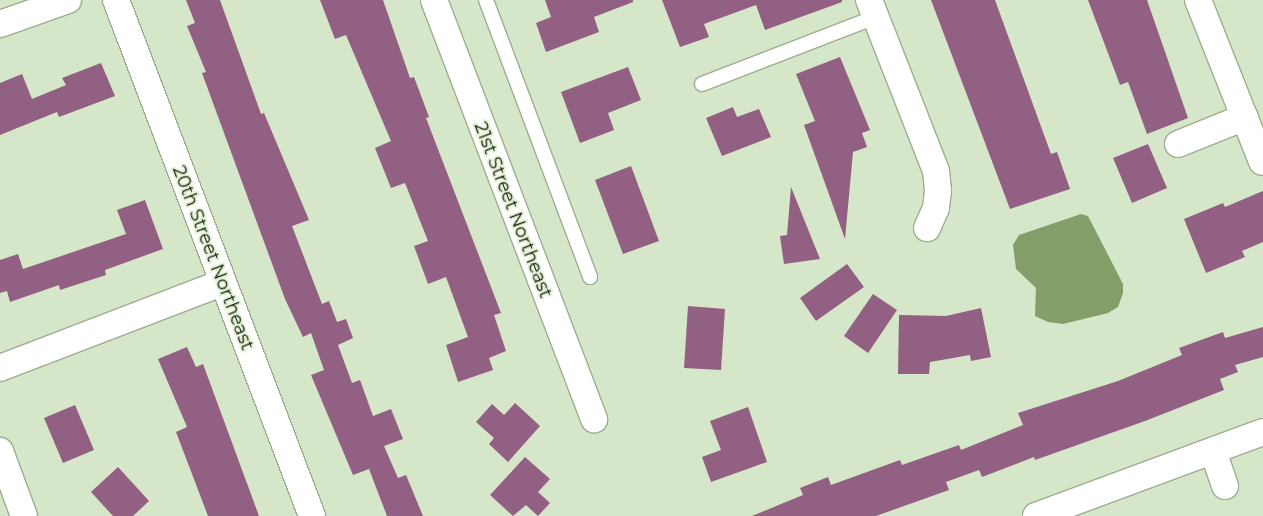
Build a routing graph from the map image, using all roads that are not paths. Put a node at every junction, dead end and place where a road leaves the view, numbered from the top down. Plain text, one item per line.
1 (68, 0) edge
2 (116, 0) edge
3 (434, 0) edge
4 (486, 0) edge
5 (1198, 0) edge
6 (873, 9) edge
7 (0, 24) edge
8 (702, 84) dead end
9 (1245, 117) junction
10 (1178, 144) dead end
11 (1262, 162) edge
12 (927, 228) dead end
13 (590, 277) dead end
14 (222, 283) junction
15 (0, 368) edge
16 (594, 420) dead end
17 (1263, 432) edge
18 (0, 451) edge
19 (1213, 451) junction
20 (1225, 486) dead end
21 (24, 516) edge
22 (312, 516) edge
23 (1036, 516) edge

1 - 7 street
2 - 14 street, 20th Street Northeast
3 - 16 street, 21st Street Northeast
4 - 13 lane
5 - 9 street
6 - 8 lane
6 - 12 street
9 - 10 street
9 - 11 street
14 - 15 street
14 - 22 street, 20th Street Northeast
17 - 19 street
18 - 21 street
19 - 20 street
19 - 23 street

